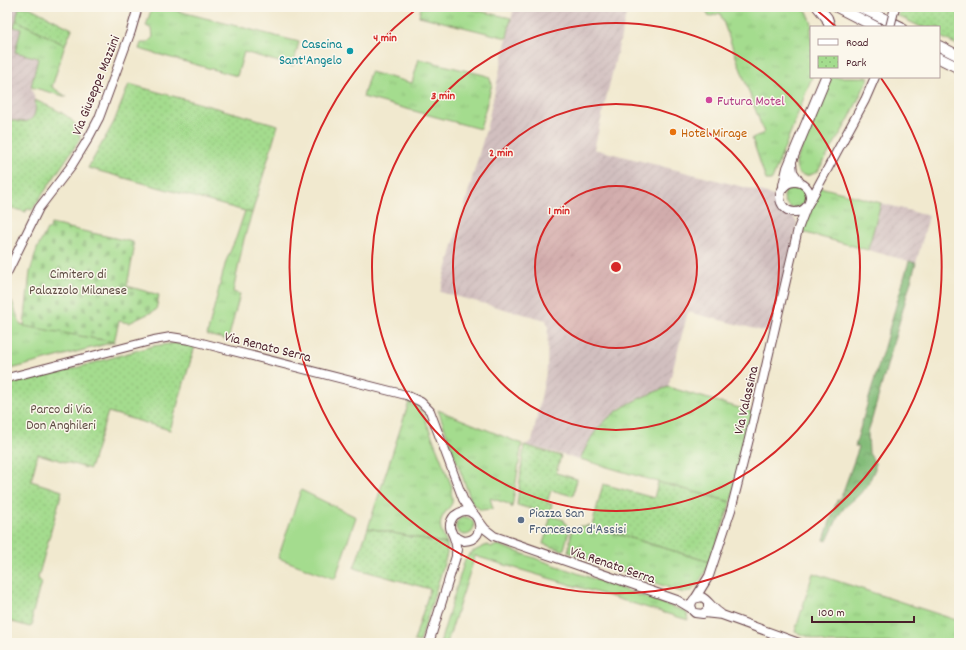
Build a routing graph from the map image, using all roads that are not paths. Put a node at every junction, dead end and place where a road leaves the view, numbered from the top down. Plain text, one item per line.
1 (138, 7) edge
2 (818, 7) edge
3 (836, 7) edge
4 (860, 7) edge
5 (867, 7) edge
6 (895, 7) edge
7 (882, 18) junction
8 (830, 26) edge
9 (874, 26) edge
10 (890, 26) edge
11 (899, 26) edge
12 (940, 46) edge
13 (959, 56) edge
14 (940, 58) edge
15 (959, 68) edge
16 (826, 78) edge
17 (875, 78) edge
18 (791, 162) junction
19 (821, 180) junction
20 (801, 183) junction
21 (784, 185) junction
22 (808, 204) junction
23 (791, 212) junction
24 (798, 229) junction
25 (7, 273) edge
26 (8, 377) edge
27 (460, 492) junction
28 (472, 513) junction
29 (455, 515) junction
30 (479, 521) junction
31 (454, 536) junction
32 (494, 536) junction
33 (471, 539) junction
34 (456, 554) junction
35 (709, 576) junction
36 (695, 598) junction
37 (677, 600) junction
38 (708, 601) junction
39 (692, 609) junction
40 (704, 613) junction
41 (722, 615) junction
42 (430, 643) edge
43 (799, 643) edge

1 - 25 street, Via Giuseppe Mazzini
2 - 8 highway
3 - 9 highway
4 - 7 highway
5 - 7 highway
6 - 10 street, bridge
7 - 11 highway
12 - 13 highway
14 - 15 highway
16 - 18 highway
17 - 19 street, Via Valassina
18 - 20 highway
18 - 21 highway
19 - 20 street
19 - 22 street, Via Valassina
20 - 21 street
20 - 22 street
21 - 23 street
22 - 23 street
22 - 24 street, Via Valassina
23 - 24 street
24 - 35 street, Via Valassina
26 - 27 street, Via Renato Serra
27 - 28 street, Via Renato Serra
27 - 29 street, Via Renato Serra
28 - 29 street
28 - 30 street
29 - 31 street
30 - 32 street, Via Renato Serra
30 - 33 street
31 - 33 street
31 - 34 street
32 - 33 street, Via Renato Serra
32 - 37 street, Via Renato Serra
33 - 34 street
34 - 42 street
35 - 36 street, Via Valassina
35 - 38 street, Via Valassina
36 - 37 street, Via Renato Serra
36 - 38 street
36 - 39 street
37 - 39 street, Via Renato Serra
38 - 40 street
38 - 41 street
39 - 40 street
40 - 41 street
41 - 43 street

